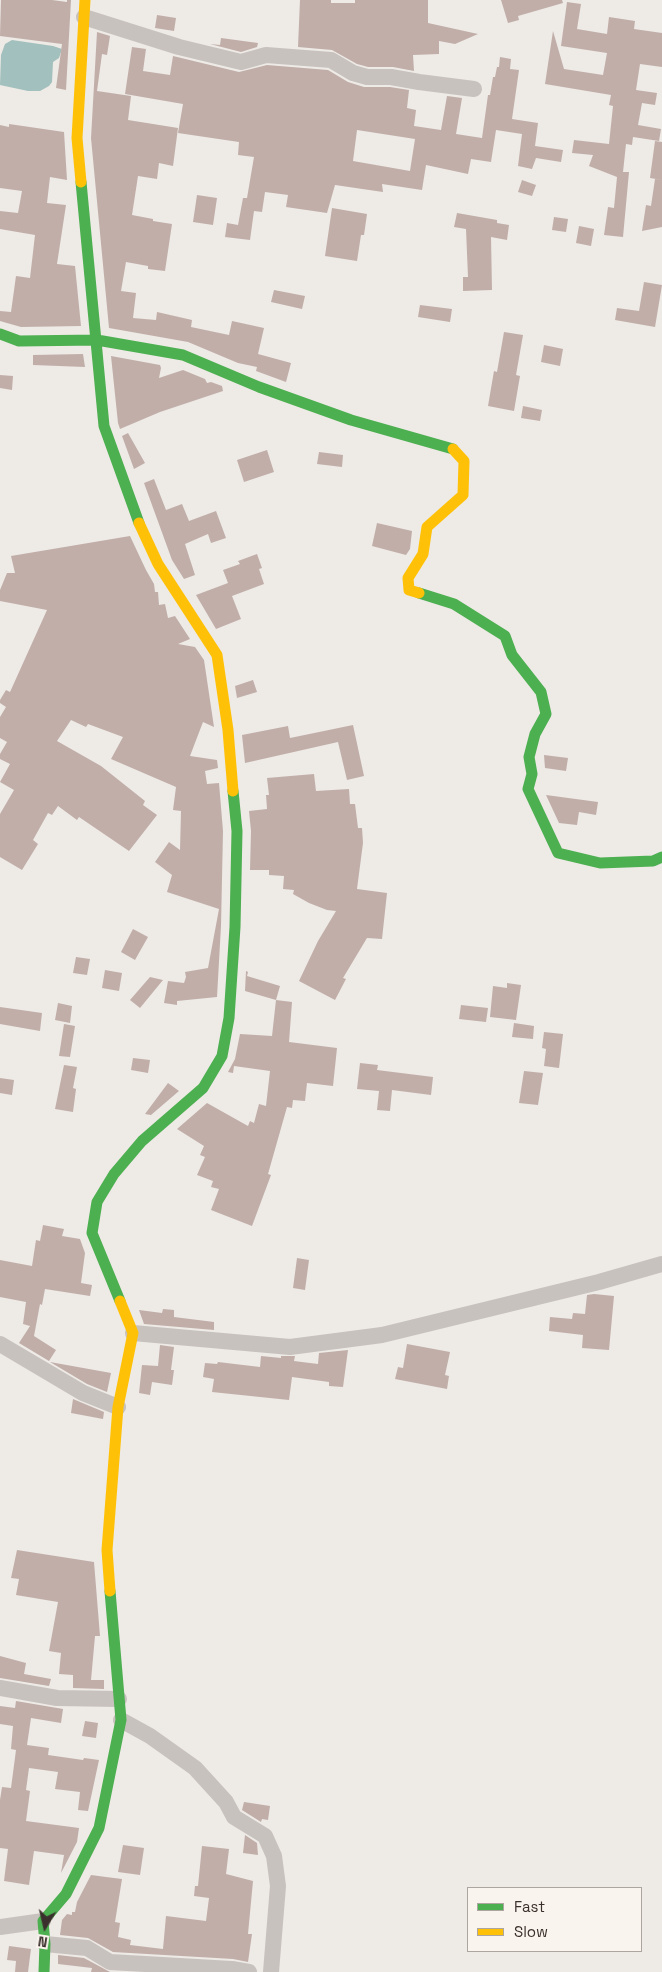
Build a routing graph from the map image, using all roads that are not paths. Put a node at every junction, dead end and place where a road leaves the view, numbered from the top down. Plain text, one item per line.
1 (85, 0) edge
2 (84, 17) junction
3 (474, 89) dead end
4 (0, 334) edge
5 (96, 340) junction
6 (662, 857) edge
7 (662, 1264) edge
8 (133, 1333) junction
9 (0, 1344) edge
10 (118, 1407) junction
11 (0, 1688) edge
12 (119, 1699) junction
13 (121, 1720) junction
14 (43, 1921) junction
15 (0, 1927) edge
16 (45, 1944) junction
17 (44, 1972) edge
18 (249, 1972) edge
19 (271, 1972) edge

1 - 2 street
2 - 3 street
2 - 5 street
4 - 5 street
5 - 6 street
5 - 8 street
7 - 8 street
8 - 10 street
9 - 10 street
10 - 12 street
11 - 12 street
12 - 13 street
13 - 14 street
13 - 19 street
14 - 15 street
14 - 16 street
16 - 17 street
16 - 18 street

